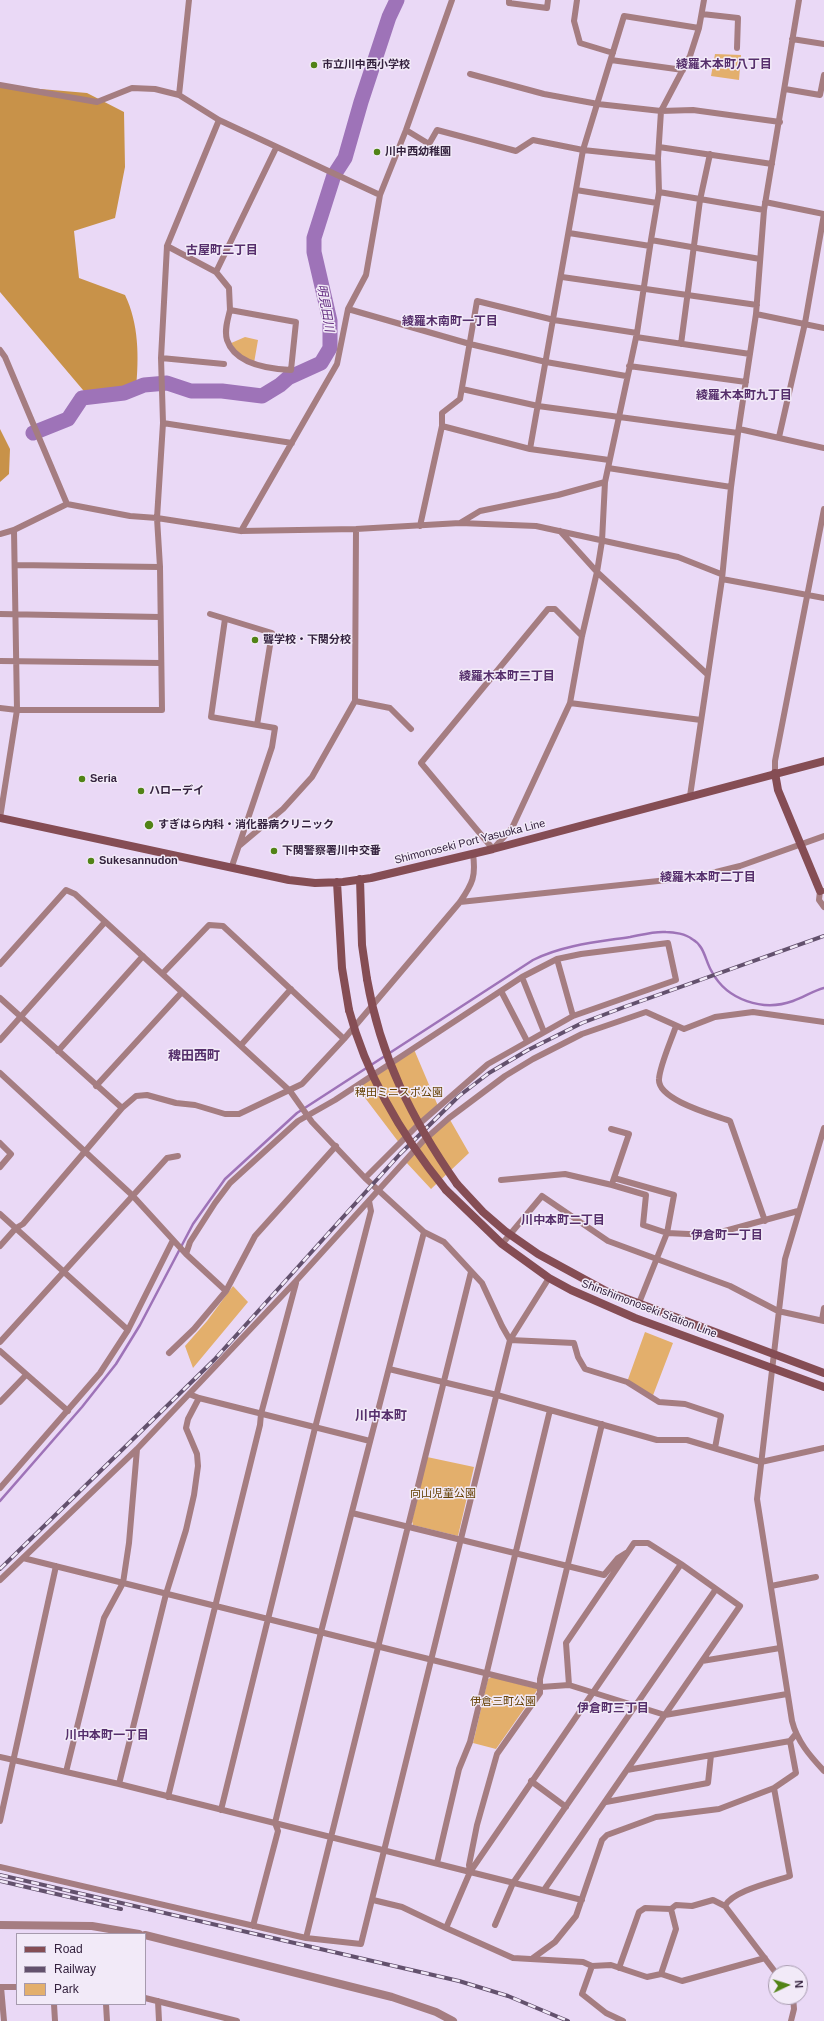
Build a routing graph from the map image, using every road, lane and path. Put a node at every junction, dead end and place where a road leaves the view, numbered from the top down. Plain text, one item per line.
1 (188, 0) edge
2 (452, 0) edge
3 (509, 0) edge
4 (548, 0) edge
5 (577, 0) edge
6 (704, 0) edge
7 (799, 0) edge
8 (702, 14) junction
9 (699, 28) junction
10 (792, 39) junction
11 (824, 44) edge
12 (738, 48) dead end
13 (612, 56) junction
14 (683, 70) junction
15 (470, 74) dead end
16 (824, 75) edge
17 (0, 85) edge
18 (785, 89) junction
19 (179, 94) junction
20 (598, 104) junction
21 (661, 111) junction
22 (219, 120) junction
23 (780, 122) junction
24 (406, 130) junction
25 (658, 147) junction
26 (276, 148) junction
27 (583, 150) junction
28 (710, 154) junction
29 (658, 158) junction
30 (772, 164) junction
31 (576, 190) junction
32 (658, 192) junction
33 (380, 195) junction
34 (700, 200) junction
35 (765, 202) junction
36 (657, 203) junction
37 (764, 210) junction
38 (824, 214) edge
39 (569, 233) junction
40 (651, 243) junction
41 (167, 246) junction
42 (694, 247) junction
43 (760, 259) junction
44 (216, 272) junction
45 (562, 277) junction
46 (644, 289) junction
47 (688, 295) junction
48 (757, 304) junction
49 (230, 310) junction
50 (348, 310) junction
51 (756, 314) junction
52 (554, 320) junction
53 (805, 324) junction
54 (824, 328) edge
55 (636, 335) junction
56 (470, 344) junction
57 (682, 344) junction
58 (0, 350) edge
59 (750, 354) junction
60 (161, 358) junction
61 (546, 362) junction
62 (224, 364) dead end
63 (629, 366) junction
64 (626, 376) junction
65 (746, 382) junction
66 (462, 389) junction
67 (538, 406) junction
68 (618, 416) junction
69 (163, 423) junction
70 (442, 426) junction
71 (739, 431) junction
72 (779, 437) junction
73 (292, 443) junction
74 (824, 448) edge
75 (530, 449) junction
76 (609, 460) junction
77 (608, 468) junction
78 (605, 482) junction
79 (731, 487) junction
80 (67, 504) junction
81 (824, 509) edge
82 (158, 518) junction
83 (460, 523) junction
84 (420, 526) junction
85 (356, 529) junction
86 (14, 530) junction
87 (241, 531) junction
88 (560, 531) junction
89 (0, 534) edge
90 (602, 541) junction
91 (15, 565) junction
92 (160, 567) junction
93 (597, 572) junction
94 (721, 577) junction
95 (808, 596) junction
96 (824, 598) edge
97 (0, 614) edge
98 (16, 614) junction
99 (210, 614) dead end
100 (160, 617) junction
101 (225, 619) junction
102 (582, 636) junction
103 (0, 661) edge
104 (15, 661) junction
105 (161, 663) junction
106 (707, 674) junction
107 (355, 701) junction
108 (570, 703) junction
109 (0, 708) edge
110 (17, 710) junction
111 (701, 720) junction
112 (257, 725) junction
113 (411, 729) dead end
114 (824, 761) edge
115 (775, 773) junction
116 (690, 796) junction
117 (0, 818) edge
118 (824, 836) edge
119 (800, 844) junction
120 (239, 846) junction
121 (493, 849) junction
122 (472, 854) junction
123 (232, 866) junction
124 (360, 880) junction
125 (337, 882) junction
126 (822, 891) edge
127 (460, 902) junction
128 (824, 907) edge
129 (105, 922) junction
130 (143, 956) junction
131 (557, 959) junction
132 (0, 964) edge
133 (163, 974) junction
134 (522, 977) junction
135 (291, 989) junction
136 (501, 991) junction
137 (182, 992) junction
138 (0, 998) edge
139 (573, 1016) junction
140 (21, 1018) junction
141 (824, 1022) edge
142 (676, 1026) junction
143 (544, 1032) junction
144 (344, 1039) junction
145 (0, 1040) edge
146 (527, 1041) junction
147 (241, 1044) junction
148 (58, 1051) junction
149 (0, 1073) edge
150 (96, 1086) junction
151 (290, 1091) junction
152 (122, 1108) junction
153 (307, 1114) junction
154 (824, 1128) edge
155 (611, 1129) dead end
156 (0, 1143) edge
157 (336, 1146) junction
158 (86, 1151) junction
159 (178, 1156) dead end
160 (0, 1167) edge
161 (365, 1178) junction
162 (614, 1178) junction
163 (502, 1180) dead end
164 (612, 1185) junction
165 (379, 1190) junction
166 (132, 1195) junction
167 (369, 1201) junction
168 (798, 1211) junction
169 (0, 1214) edge
170 (765, 1221) junction
171 (16, 1228) junction
172 (424, 1232) junction
173 (667, 1233) junction
174 (509, 1235) junction
175 (174, 1242) junction
176 (502, 1244) junction
177 (0, 1246) edge
178 (185, 1252) junction
179 (657, 1260) junction
180 (64, 1272) junction
181 (471, 1272) junction
182 (549, 1278) junction
183 (296, 1281) junction
184 (226, 1291) junction
185 (639, 1303) junction
186 (824, 1308) edge
187 (778, 1311) junction
188 (823, 1320) edge
189 (128, 1330) junction
190 (510, 1340) junction
191 (0, 1342) edge
192 (0, 1351) edge
193 (169, 1353) dead end
194 (774, 1353) junction
195 (771, 1367) junction
196 (389, 1369) junction
197 (824, 1373) edge
198 (26, 1375) junction
199 (444, 1383) junction
200 (824, 1387) edge
201 (189, 1394) junction
202 (497, 1395) junction
203 (199, 1398) junction
204 (0, 1402) edge
205 (550, 1410) junction
206 (68, 1411) junction
207 (261, 1414) junction
208 (602, 1424) junction
209 (315, 1428) junction
210 (370, 1441) junction
211 (715, 1448) junction
212 (824, 1448) edge
213 (137, 1449) junction
214 (761, 1462) junction
215 (0, 1488) edge
216 (352, 1513) junction
217 (408, 1527) junction
218 (462, 1539) junction
219 (627, 1552) junction
220 (516, 1554) junction
221 (23, 1558) junction
222 (681, 1564) junction
223 (56, 1566) junction
224 (569, 1567) junction
225 (816, 1577) dead end
226 (0, 1580) edge
227 (123, 1583) junction
228 (771, 1586) junction
229 (716, 1589) junction
230 (166, 1594) junction
231 (214, 1606) junction
232 (268, 1620) junction
233 (321, 1632) junction
234 (378, 1647) junction
235 (780, 1648) junction
236 (432, 1660) junction
237 (702, 1661) junction
238 (487, 1673) junction
239 (569, 1684) junction
240 (541, 1687) junction
241 (592, 1692) junction
242 (787, 1694) junction
243 (635, 1706) junction
244 (665, 1715) junction
245 (796, 1735) junction
246 (790, 1741) junction
247 (711, 1755) junction
248 (0, 1757) edge
249 (12, 1760) junction
250 (627, 1770) junction
251 (824, 1771) edge
252 (66, 1772) junction
253 (531, 1781) junction
254 (119, 1784) junction
255 (774, 1788) junction
256 (168, 1797) junction
257 (606, 1802) junction
258 (566, 1807) junction
259 (221, 1810) junction
260 (0, 1821) edge
261 (275, 1823) junction
262 (331, 1837) junction
263 (384, 1850) junction
264 (437, 1863) junction
265 (0, 1867) edge
266 (470, 1872) junction
267 (513, 1883) junction
268 (544, 1890) junction
269 (373, 1900) junction
270 (582, 1900) junction
271 (725, 1906) junction
272 (671, 1909) junction
273 (0, 1925) edge
274 (495, 1925) dead end
275 (253, 1926) junction
276 (446, 1928) junction
277 (133, 1933) edge
278 (146, 1935) edge
279 (306, 1938) junction
280 (533, 1958) junction
281 (765, 1958) junction
282 (770, 1965) edge
283 (592, 1966) junction
284 (619, 1968) junction
285 (661, 1974) junction
286 (0, 1987) edge
287 (16, 1987) edge
288 (146, 1998) edge
289 (158, 2001) junction
290 (54, 2005) edge
291 (106, 2005) edge
292 (794, 2005) edge
293 (436, 2012) junction
294 (210, 2014) junction
295 (4, 2021) edge
296 (55, 2021) edge
297 (107, 2021) edge
298 (159, 2021) edge
299 (210, 2021) edge
300 (238, 2021) edge
301 (433, 2021) edge
302 (453, 2021) edge
303 (623, 2021) edge
304 (791, 2021) edge

1 - 19 street
2 - 24 street
3 - 4 street
5 - 13 street
6 - 8 street
7 - 10 street
8 - 9 street
8 - 12 street
9 - 13 street
9 - 14 street
10 - 11 street
10 - 18 street
13 - 14 street
13 - 20 street
14 - 21 street
15 - 20 street
16 - 18 street
17 - 19 street
18 - 23 street
19 - 22 street
20 - 21 street
20 - 27 street
21 - 23 street
21 - 25 street
22 - 26 street
22 - 41 street
23 - 30 street
24 - 27 street
24 - 33 street
25 - 28 street
25 - 29 street
26 - 33 street
26 - 44 street
27 - 29 street
27 - 31 street
28 - 30 street
28 - 34 street
29 - 32 street
30 - 35 street
31 - 36 street
31 - 39 street
32 - 34 street
32 - 36 street
33 - 50 street
34 - 37 street
34 - 42 street
35 - 37 street
35 - 38 street
36 - 40 street
37 - 43 street
38 - 53 street
39 - 40 street
39 - 45 street
40 - 42 street
40 - 46 street
41 - 44 street
41 - 60 street
42 - 43 street
42 - 47 street
43 - 48 street
44 - 49 street
45 - 46 street
45 - 52 street
46 - 47 street
46 - 55 street
47 - 48 street
47 - 57 street
48 - 51 street
49 - 49 street
50 - 56 street
50 - 73 street
51 - 53 street
51 - 59 street
52 - 55 street
52 - 56 street
52 - 61 street
53 - 54 street
53 - 72 street
55 - 57 street
55 - 63 street
56 - 61 street
56 - 66 street
57 - 59 street
58 - 80 street
59 - 65 street
60 - 62 street
60 - 69 street
61 - 64 street
61 - 67 street
63 - 64 street
63 - 65 street
64 - 68 street
65 - 71 street
66 - 67 street
66 - 70 street
67 - 68 street
67 - 75 street
68 - 71 street
68 - 76 street
69 - 73 street
69 - 82 street
70 - 75 street
70 - 84 street
71 - 72 street
71 - 79 street
72 - 74 street
73 - 87 street
75 - 76 street
76 - 77 street
77 - 78 street
77 - 79 street
78 - 83 street
78 - 90 street
79 - 94 street
80 - 82 street
80 - 86 street
81 - 95 street
82 - 87 street
82 - 92 street
83 - 84 street
83 - 88 street
84 - 85 street
85 - 87 street
85 - 107 street
86 - 89 street
86 - 91 street
88 - 90 street
88 - 93 street
90 - 93 street
90 - 94 street
91 - 92 street
91 - 98 street
92 - 100 street
93 - 102 street
93 - 106 street
94 - 95 street
94 - 106 street
95 - 96 street
95 - 115 street
97 - 98 street
98 - 100 street
98 - 104 street
99 - 101 street
100 - 105 street
101 - 112 street
101 - 112 street
102 - 108 street
102 - 121 street
103 - 104 street
104 - 105 street
104 - 110 street
105 - 110 street
106 - 111 street
107 - 113 street
107 - 120 street
108 - 111 street
108 - 121 street
109 - 110 street
110 - 117 street
111 - 116 street
112 - 120 street
114 - 115 main road, Shimonoseki Port Yasuoka Line
115 - 116 main road, Shimonoseki Port Yasuoka Line
115 - 119 main road
116 - 121 main road, Shimonoseki Port Yasuoka Line
117 - 123 main road, Shimonoseki Port Yasuoka Line
118 - 119 street
119 - 126 main road
119 - 127 street
120 - 123 street
121 - 122 main road, Shimonoseki Port Yasuoka Line
122 - 124 main road, Shimonoseki Port Yasuoka Line
122 - 127 street
123 - 125 main road, Shimonoseki Port Yasuoka Line
124 - 125 main road, Shimonoseki Port Yasuoka Line
124 - 174 main road, Shinshimonoseki Station Line, bridge
125 - 176 main road, Shinshimonoseki Station Line, bridge
126 - 128 street
127 - 144 street
129 - 130 street
129 - 132 street
129 - 140 street
130 - 133 street
130 - 148 street
131 - 134 street
131 - 139 street
131 - 139 street
133 - 135 street
133 - 137 street
134 - 136 street
134 - 143 street
135 - 144 street
135 - 147 street
136 - 146 street
136 - 153 street
137 - 147 street
137 - 150 street
138 - 140 street
139 - 143 street
140 - 145 street
140 - 148 street
141 - 142 street
142 - 165 street
142 - 170 street
143 - 146 street
144 - 151 street
146 - 161 street
147 - 151 street
148 - 150 street
149 - 158 street
150 - 152 street
151 - 152 street
151 - 153 street
152 - 158 street
153 - 157 street
153 - 178 street
154 - 168 street
155 - 162 street
156 - 160 street
157 - 161 street
157 - 184 street
158 - 166 street
158 - 171 street
159 - 166 street
161 - 165 street
162 - 164 street
162 - 173 street
163 - 164 street
164 - 173 street
165 - 167 street
165 - 172 street
166 - 175 street
166 - 180 street
167 - 183 street
167 - 209 street
168 - 170 street
168 - 187 street
169 - 171 street
170 - 173 street
171 - 177 street
171 - 180 street
172 - 181 street
172 - 196 street
173 - 179 street
174 - 176 street
174 - 179 street
174 - 185 main road, Shinshimonoseki Station Line
175 - 178 street
175 - 189 street
176 - 182 main road, Shinshimonoseki Station Line
178 - 184 street
179 - 185 street
179 - 187 street
180 - 189 street
180 - 191 street
181 - 190 street
181 - 199 street
182 - 190 street
182 - 195 main road, Shinshimonoseki Station Line
183 - 201 street
183 - 207 street
184 - 193 street
185 - 194 main road, Shinshimonoseki Station Line
186 - 188 street
187 - 188 street
187 - 194 street
189 - 206 street
190 - 202 street
190 - 211 street
192 - 198 street
194 - 195 street
194 - 197 main road, Shinshimonoseki Station Line
195 - 200 main road, Shinshimonoseki Station Line
195 - 214 street
196 - 199 street
196 - 210 street
198 - 204 street
198 - 206 street
199 - 202 street
199 - 217 street
201 - 203 street
201 - 213 street
202 - 205 street
202 - 218 street
203 - 207 street
203 - 230 street
205 - 208 street
205 - 220 street
206 - 215 street
207 - 209 street
207 - 231 street
208 - 211 street
208 - 224 street
209 - 210 street
209 - 232 street
210 - 216 street
211 - 214 street
212 - 214 street
213 - 221 street
213 - 227 street
214 - 228 street
216 - 217 street
216 - 233 street
217 - 218 street
217 - 234 street
218 - 220 street
218 - 236 street
219 - 222 street
219 - 224 street
219 - 239 street
220 - 224 street
220 - 238 street
221 - 223 street
221 - 226 street
222 - 229 street
222 - 241 street
223 - 227 street
223 - 249 street
224 - 240 street
225 - 228 street
227 - 230 street
227 - 252 street
228 - 235 street
229 - 237 street
229 - 243 street
230 - 231 street
230 - 254 street
231 - 232 street
231 - 256 street
232 - 233 street
232 - 259 street
233 - 234 street
233 - 261 street
234 - 236 street
234 - 262 street
235 - 237 street
235 - 242 street
236 - 238 street
236 - 263 street
237 - 244 street
238 - 240 street
238 - 264 street
239 - 240 street
239 - 241 street
240 - 266 street
241 - 243 street
241 - 253 street
242 - 244 street
242 - 245 street
243 - 244 street
243 - 258 street
244 - 250 street
245 - 246 street
245 - 251 street
246 - 247 street
246 - 255 street
247 - 250 street
247 - 257 street
248 - 249 street
249 - 252 street
249 - 260 street
250 - 257 street
252 - 254 street
253 - 258 street
253 - 266 street
254 - 256 street
255 - 270 street
255 - 271 street
256 - 259 street
257 - 268 street
258 - 267 street
259 - 261 street
261 - 262 street
261 - 275 street
262 - 263 street
262 - 279 street
263 - 264 street
263 - 269 street
264 - 266 street
265 - 275 street
266 - 267 street
266 - 276 street
267 - 268 street
267 - 274 street
268 - 270 street
269 - 276 street
269 - 279 street
270 - 280 street
271 - 272 street
271 - 281 street
272 - 284 street
272 - 285 street
273 - 277 street
275 - 279 street
276 - 280 street
278 - 293 street
280 - 283 street
281 - 282 street
281 - 285 street
283 - 284 street
283 - 303 street
284 - 285 street
286 - 287 street
286 - 295 street
288 - 289 street
289 - 294 street
289 - 298 street
290 - 296 street
291 - 297 street
292 - 304 street
293 - 301 street
293 - 302 street
294 - 299 street
294 - 300 street

